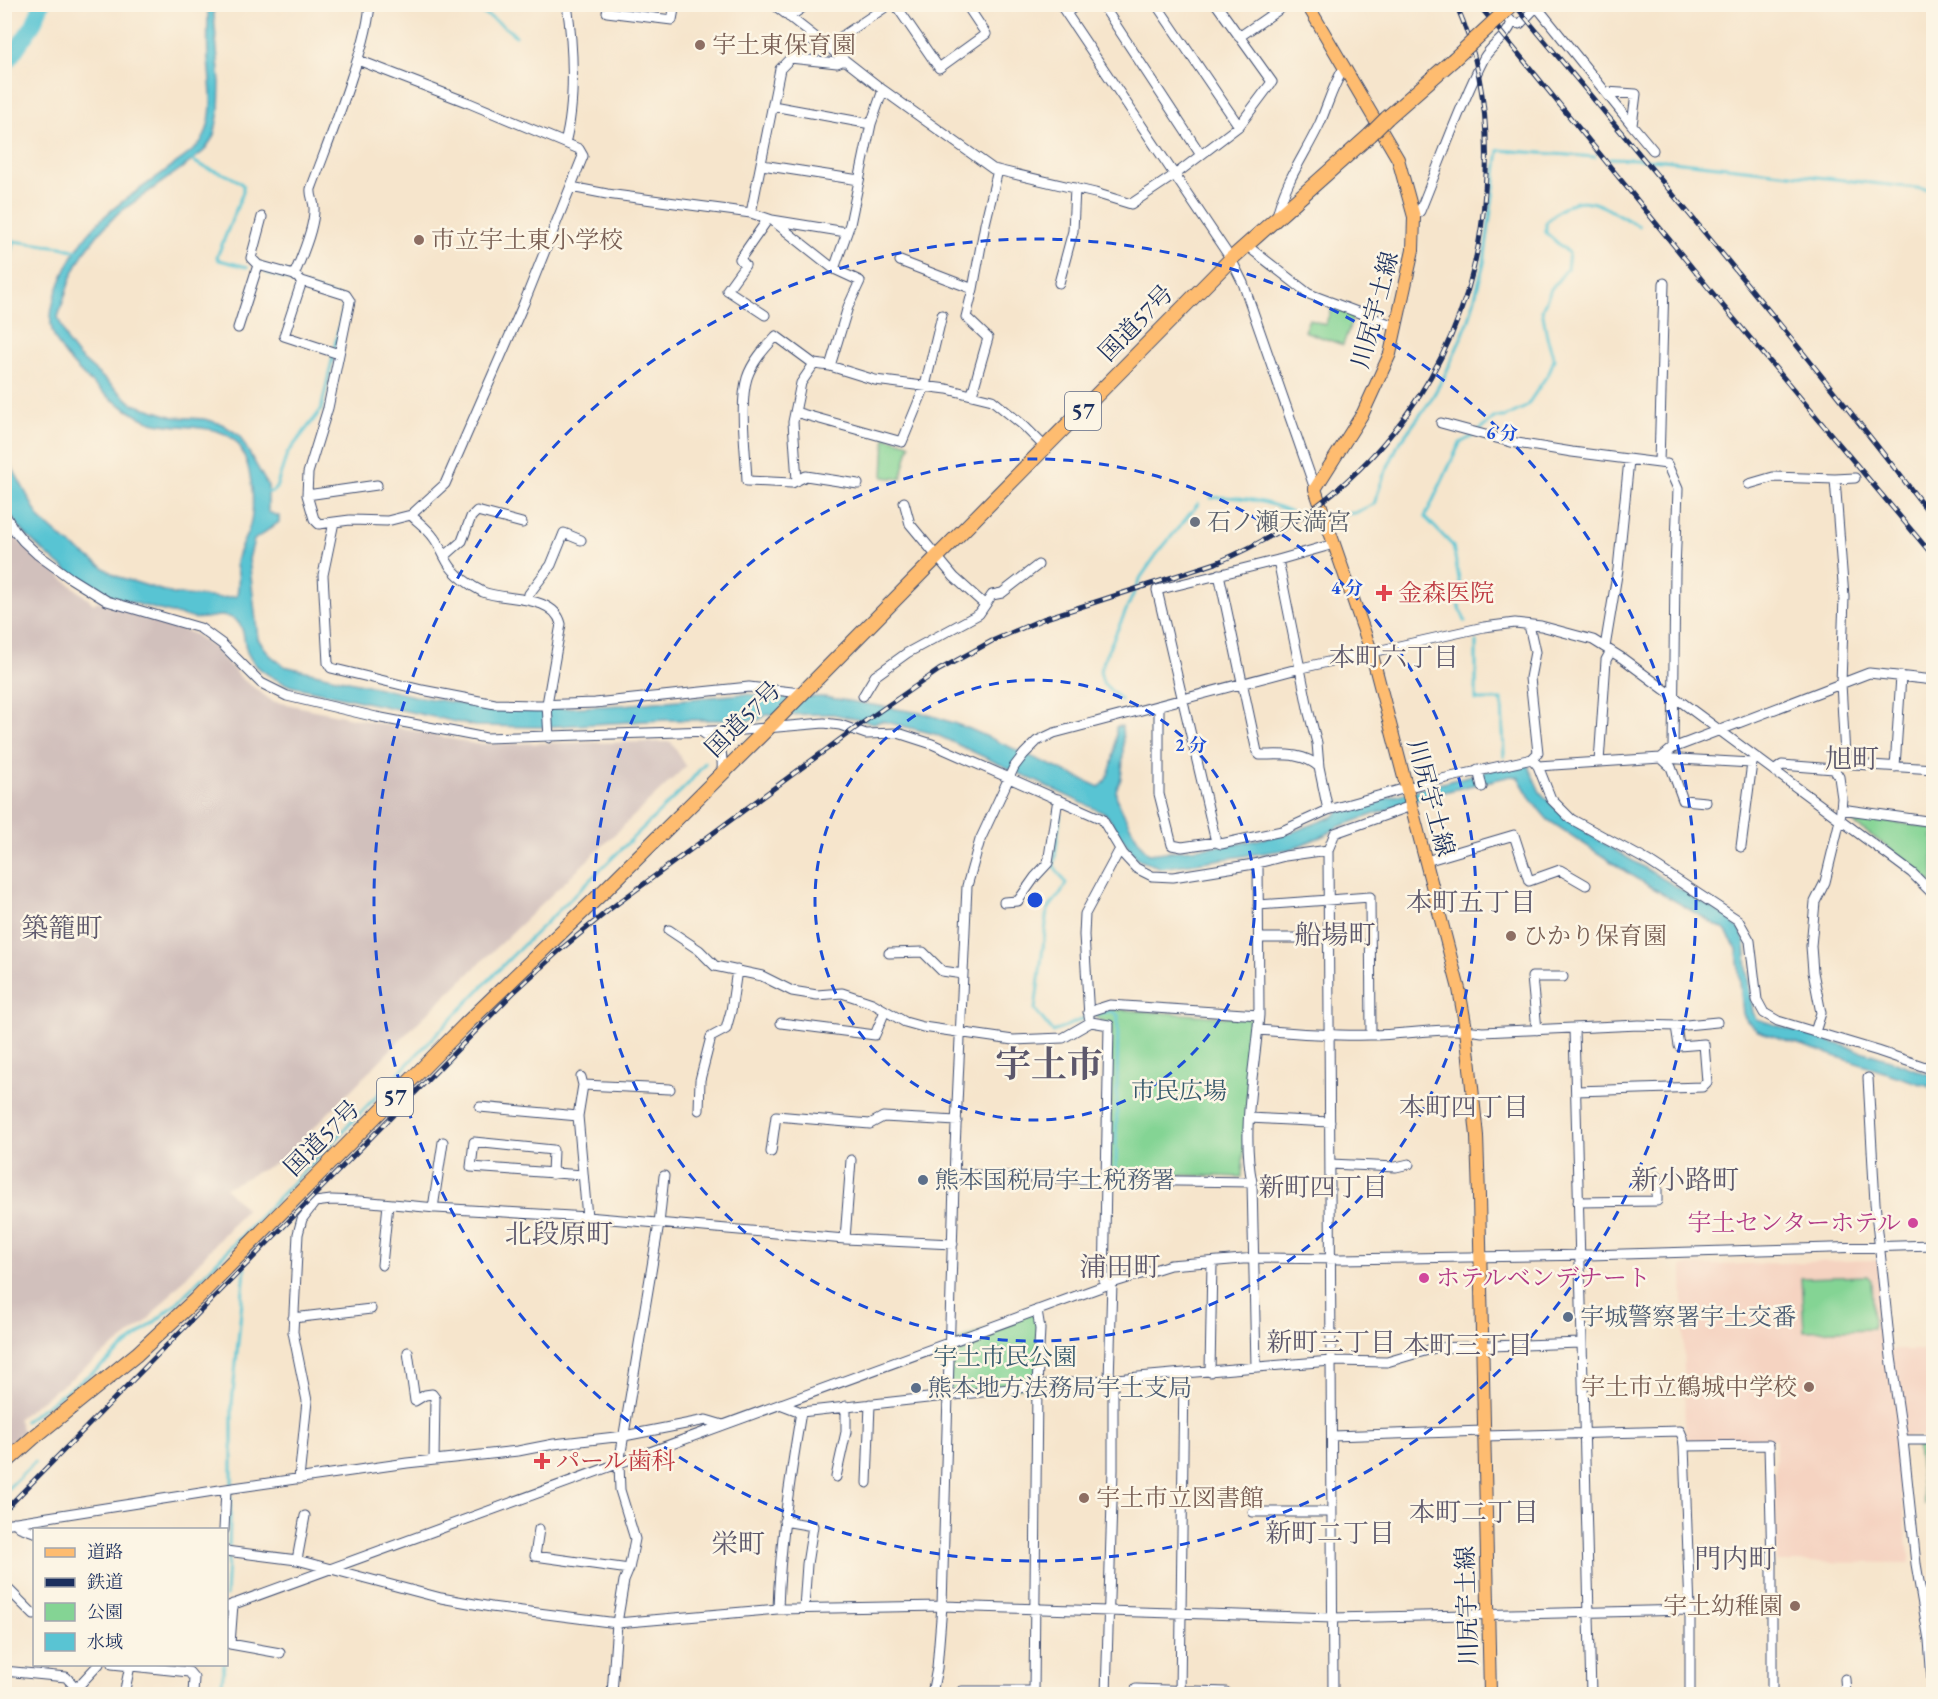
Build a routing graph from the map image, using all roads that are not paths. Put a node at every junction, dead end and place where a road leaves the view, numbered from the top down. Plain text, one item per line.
1 (370, 4) edge
2 (567, 4) edge
3 (675, 4) edge
4 (773, 4) edge
5 (808, 4) edge
6 (890, 4) edge
7 (895, 4) edge
8 (966, 4) edge
9 (1078, 4) edge
10 (1102, 4) edge
11 (1156, 4) edge
12 (1216, 4) edge
13 (1287, 4) edge
14 (1307, 4) edge
15 (1495, 4) edge
16 (1513, 4) edge
17 (1538, 6) edge
18 (1063, 9) edge
19 (607, 12) dead end
20 (789, 17) junction
21 (1512, 22) junction
22 (812, 36) junction
23 (1239, 38) junction
24 (826, 47) junction
25 (790, 58) junction
26 (358, 60) junction
27 (844, 60) junction
28 (1344, 68) junction
29 (883, 90) junction
30 (1606, 92) junction
31 (773, 106) junction
32 (871, 124) junction
33 (1632, 125) junction
34 (1239, 126) junction
35 (565, 143) junction
36 (1653, 150) dead end
37 (1201, 155) junction
38 (762, 165) junction
39 (998, 170) junction
40 (1176, 174) junction
41 (859, 180) junction
42 (571, 187) junction
43 (1075, 188) junction
44 (751, 213) junction
45 (1277, 216) junction
46 (262, 217) dead end
47 (1414, 217) junction
48 (770, 220) junction
49 (846, 232) junction
50 (1246, 245) junction
51 (1231, 259) junction
52 (900, 261) dead end
53 (258, 265) junction
54 (834, 269) junction
55 (298, 278) junction
56 (1059, 283) dead end
57 (1664, 283) dead end
58 (973, 289) junction
59 (765, 315) dead end
60 (942, 315) dead end
61 (1397, 327) junction
62 (238, 328) dead end
63 (339, 354) junction
64 (814, 364) junction
65 (830, 366) junction
66 (925, 386) junction
67 (972, 394) junction
68 (795, 412) junction
69 (1441, 423) dead end
70 (1046, 448) junction
71 (1629, 460) junction
72 (1659, 463) junction
73 (1855, 478) dead end
74 (1835, 479) junction
75 (796, 481) junction
76 (858, 484) dead end
77 (1749, 484) dead end
78 (377, 485) dead end
79 (1315, 489) junction
80 (307, 495) junction
81 (904, 502) dead end
82 (4, 513) edge
83 (411, 515) junction
84 (334, 522) junction
85 (522, 522) dead end
86 (580, 540) dead end
87 (1334, 544) junction
88 (445, 556) junction
89 (937, 557) junction
90 (1278, 560) junction
91 (1038, 566) dead end
92 (1219, 574) junction
93 (528, 600) junction
94 (984, 604) junction
95 (1529, 625) junction
96 (1608, 649) junction
97 (1371, 651) junction
98 (1301, 668) junction
99 (1901, 676) junction
100 (1934, 680) edge
101 (1244, 683) junction
102 (1841, 683) junction
103 (801, 693) junction
104 (863, 696) dead end
105 (1673, 696) junction
106 (1184, 699) junction
107 (547, 705) junction
108 (1159, 706) junction
109 (772, 724) junction
110 (702, 732) junction
111 (1720, 732) junction
112 (549, 734) junction
113 (1672, 748) junction
114 (1661, 758) junction
115 (1754, 761) junction
116 (1599, 762) junction
117 (1535, 763) junction
118 (1836, 766) junction
119 (1319, 767) junction
120 (1895, 767) junction
121 (1934, 769) edge
122 (1478, 770) junction
123 (1774, 771) junction
124 (722, 773) junction
125 (1009, 778) junction
126 (1482, 788) dead end
127 (1406, 789) junction
128 (1058, 800) junction
129 (1706, 802) dead end
130 (1411, 805) junction
131 (1841, 809) junction
132 (1328, 810) junction
133 (1840, 820) junction
134 (1934, 822) edge
135 (1216, 842) junction
136 (1741, 848) dead end
137 (1120, 849) junction
138 (1328, 850) junction
139 (1426, 861) junction
140 (1258, 863) junction
141 (1586, 885) dead end
142 (1934, 895) edge
143 (1329, 900) junction
144 (1004, 902) dead end
145 (1258, 905) junction
146 (669, 930) dead end
147 (1258, 938) junction
148 (1329, 938) junction
149 (889, 953) dead end
150 (737, 970) junction
151 (963, 974) junction
152 (1563, 976) dead end
153 (885, 1011) junction
154 (1088, 1012) junction
155 (1259, 1015) junction
156 (1091, 1022) junction
157 (1717, 1022) dead end
158 (781, 1023) dead end
159 (1676, 1026) junction
160 (1466, 1029) junction
161 (1574, 1029) junction
162 (1258, 1030) junction
163 (1538, 1030) junction
164 (1815, 1032) junction
165 (960, 1033) junction
166 (1330, 1035) junction
167 (1371, 1035) junction
168 (1934, 1070) edge
169 (1868, 1078) dead end
170 (670, 1089) dead end
171 (1576, 1091) junction
172 (480, 1107) dead end
173 (699, 1110) dead end
174 (578, 1116) junction
175 (1250, 1118) junction
176 (957, 1121) junction
177 (1330, 1122) junction
178 (443, 1142) dead end
179 (771, 1152) dead end
180 (851, 1160) dead end
181 (1330, 1164) junction
182 (1409, 1164) dead end
183 (552, 1174) junction
184 (583, 1174) junction
185 (955, 1174) junction
186 (664, 1176) dead end
187 (1657, 1177) dead end
188 (1108, 1180) junction
189 (1252, 1182) junction
190 (1578, 1202) junction
191 (388, 1204) junction
192 (433, 1208) junction
193 (587, 1216) junction
194 (659, 1224) junction
195 (845, 1239) junction
196 (953, 1244) junction
197 (1934, 1245) edge
198 (1881, 1246) junction
199 (1580, 1255) junction
200 (1480, 1256) junction
201 (1255, 1258) junction
202 (1330, 1259) junction
203 (1212, 1262) junction
204 (382, 1265) dead end
205 (1108, 1285) junction
206 (371, 1309) dead end
207 (1037, 1310) junction
208 (293, 1318) junction
209 (950, 1343) junction
210 (1580, 1344) junction
211 (1482, 1347) junction
212 (408, 1352) dead end
213 (1331, 1361) junction
214 (1256, 1367) junction
215 (1210, 1372) junction
216 (1184, 1373) junction
217 (1111, 1380) junction
218 (1037, 1386) junction
219 (949, 1396) junction
220 (780, 1404) junction
221 (870, 1404) junction
222 (846, 1406) junction
223 (801, 1412) junction
224 (723, 1425) junction
225 (1484, 1434) junction
226 (1585, 1434) junction
227 (624, 1436) junction
228 (1332, 1436) junction
229 (1903, 1440) junction
230 (1934, 1440) edge
231 (1684, 1446) junction
232 (434, 1460) junction
233 (4, 1464) edge
234 (619, 1464) junction
235 (836, 1477) dead end
236 (299, 1479) junction
237 (867, 1483) dead end
238 (226, 1489) junction
239 (1253, 1512) dead end
240 (1332, 1512) junction
241 (305, 1516) dead end
242 (784, 1521) junction
243 (9, 1523) edge
244 (224, 1528) edge
245 (539, 1529) dead end
246 (33, 1532) edge
247 (228, 1551) edge
248 (297, 1560) junction
249 (629, 1569) junction
250 (330, 1570) junction
251 (4, 1585) edge
252 (230, 1605) edge
253 (942, 1606) junction
254 (804, 1608) junction
255 (778, 1609) junction
256 (1035, 1609) junction
257 (1690, 1610) junction
258 (1108, 1611) junction
259 (1588, 1613) junction
260 (33, 1614) edge
261 (1182, 1615) junction
262 (1487, 1616) junction
263 (1333, 1618) junction
264 (617, 1623) junction
265 (280, 1653) dead end
266 (98, 1666) edge
267 (130, 1666) joint
268 (4, 1671) edge
269 (1845, 1679) dead end
270 (962, 1691) dead end
271 (74, 1692) edge
272 (1180, 1692) edge
273 (1034, 1693) edge
274 (124, 1695) edge
275 (193, 1695) edge
276 (612, 1695) edge
277 (932, 1695) edge
278 (1106, 1695) edge
279 (1136, 1695) edge
280 (1226, 1695) edge
281 (1333, 1695) edge
282 (1490, 1695) edge
283 (1591, 1695) edge
284 (1690, 1695) edge
285 (1772, 1695) edge
286 (1846, 1695) edge
287 (1933, 1695) edge

1 - 26 street
2 - 35 street
3 - 19 street
4 - 20 street
5 - 20 street
6 - 24 street
7 - 8 street
9 - 18 street
10 - 37 street
11 - 34 street
12 - 23 street
13 - 23 street
14 - 28 main road, 川尻宇土線
15 - 21 street
16 - 45 highway, 国道57号 / 57, bridge
17 - 21 street
17 - 30 street
18 - 40 street
20 - 22 street
21 - 47 street
22 - 24 street
22 - 25 street
23 - 34 street
24 - 27 street
25 - 27 street
25 - 31 street
26 - 35 street
26 - 55 street
27 - 29 street
28 - 45 street
28 - 47 main road, 川尻宇土線
29 - 32 street
29 - 39 street
30 - 33 street
30 - 33 street
31 - 32 street
31 - 38 street
32 - 41 street
33 - 36 street
34 - 37 street
35 - 42 street
37 - 40 street
38 - 41 street
38 - 44 street
39 - 43 street
39 - 58 street
40 - 43 street
40 - 51 street
41 - 49 street
42 - 44 street
42 - 83 street
43 - 56 street
44 - 48 street
45 - 50 highway, 国道57号 / 57
46 - 53 street
47 - 61 main road, 川尻宇土線
48 - 49 street
48 - 54 street
48 - 59 street
49 - 54 street
50 - 51 highway, 国道57号 / 57
50 - 61 street
51 - 70 highway, 国道57号 / 57
51 - 79 street
52 - 58 street
53 - 55 street
53 - 62 street
54 - 65 street
55 - 63 street
55 - 63 street
57 - 72 street
58 - 67 street
60 - 66 street
61 - 79 main road, 川尻宇土線
63 - 80 street
64 - 65 street
64 - 68 street
64 - 75 street
65 - 66 street
66 - 67 street
66 - 68 street
67 - 70 street
68 - 75 street
69 - 71 street
70 - 89 highway, 国道57号 / 57
71 - 72 street
71 - 96 street
72 - 105 street
73 - 74 street
74 - 77 street
74 - 102 street
75 - 76 street
78 - 80 street
79 - 87 main road, 川尻宇土線
80 - 84 street
81 - 89 street
82 - 112 street
83 - 84 street
83 - 88 street
84 - 107 street
85 - 88 street
86 - 93 street
87 - 90 street
87 - 97 main road, 川尻宇土線
88 - 93 street
89 - 94 street
89 - 103 highway, 国道57号 / 57
90 - 92 street
90 - 98 street
91 - 94 street
92 - 101 street
92 - 106 street
93 - 107 street
94 - 104 street
95 - 96 street
95 - 97 street
95 - 117 street
96 - 105 street
96 - 116 street
97 - 98 street
97 - 127 main road, 川尻宇土線
98 - 101 street
98 - 119 street
99 - 100 street
99 - 102 street
99 - 120 street
101 - 106 street
101 - 119 street
102 - 111 street
102 - 118 street
103 - 107 street
103 - 109 highway, 国道57号 / 57
105 - 111 street
105 - 113 street
106 - 108 street
106 - 135 street
107 - 112 street
108 - 125 street
108 - 135 street
109 - 110 street
109 - 124 highway, 国道57号 / 57
109 - 125 street
110 - 112 street
110 - 124 street
111 - 113 street
111 - 115 street
113 - 114 street
114 - 115 street
114 - 116 street
114 - 129 street
115 - 123 street
115 - 136 street
116 - 117 street
117 - 122 street
117 - 164 street
118 - 120 street
118 - 123 street
118 - 131 street
119 - 132 street
120 - 121 street
122 - 126 street
122 - 127 street
123 - 133 street
124 - 233 highway, 国道57号 / 57
125 - 128 street
125 - 151 street
127 - 130 main road, 川尻宇土線
127 - 132 street
128 - 137 street
128 - 144 street
130 - 138 street
130 - 139 main road, 川尻宇土線
131 - 133 street
131 - 134 street
132 - 135 street
133 - 142 street
133 - 164 street
137 - 140 street
137 - 154 street
138 - 140 street
138 - 143 street
139 - 141 street
139 - 160 main road, 川尻宇土線
140 - 145 street
143 - 145 street
143 - 148 street
143 - 167 street
145 - 147 street
146 - 150 street
147 - 148 street
147 - 155 street
148 - 166 street
149 - 151 street
150 - 153 street
150 - 173 street
151 - 165 street
152 - 163 street
153 - 158 street
153 - 165 street
154 - 155 street
154 - 156 street
155 - 162 street
156 - 165 street
156 - 188 street
157 - 159 street
159 - 161 street
159 - 171 street
160 - 163 street
160 - 167 street
160 - 200 main road, 川尻宇土線
161 - 163 street
161 - 171 street
162 - 166 street
162 - 175 street
164 - 168 street
165 - 176 street
166 - 167 street
166 - 177 street
169 - 198 street
170 - 174 street
171 - 190 street
172 - 174 street
174 - 184 street
175 - 177 street
175 - 189 street
176 - 179 street
176 - 185 street
177 - 181 street
178 - 192 street
180 - 195 street
181 - 182 street
181 - 202 street
183 - 183 street
183 - 184 street
184 - 193 street
185 - 188 street
185 - 196 street
186 - 194 street
187 - 190 street
188 - 189 street
188 - 205 street
189 - 201 street
190 - 199 street
191 - 192 street
191 - 204 street
191 - 208 street
192 - 193 street
193 - 194 street
194 - 195 street
194 - 227 street
195 - 196 street
196 - 209 street
197 - 198 street
198 - 199 street
198 - 229 street
199 - 200 street
199 - 210 street
200 - 202 street
200 - 211 main road, 川尻宇土線
201 - 202 street
201 - 203 street
201 - 214 street
202 - 213 street
203 - 205 street
203 - 215 street
205 - 207 street
205 - 217 street
206 - 208 street
207 - 209 street
207 - 218 street
208 - 236 street
209 - 219 street
209 - 220 street
210 - 211 street
210 - 226 street
211 - 213 street
211 - 225 main road, 川尻宇土線
212 - 232 street
213 - 214 street
213 - 228 street
214 - 215 street
215 - 216 street
216 - 217 street
216 - 261 street
217 - 218 street
217 - 258 street
218 - 219 street
218 - 256 street
219 - 221 street
219 - 253 street
220 - 223 street
220 - 224 street
221 - 222 street
221 - 237 street
222 - 223 street
222 - 235 street
223 - 242 street
224 - 227 street
224 - 234 street
225 - 226 street
225 - 228 street
225 - 262 main road, 川尻宇土線
226 - 231 street
226 - 259 street
227 - 232 street
227 - 234 street
228 - 240 street
229 - 230 street
229 - 287 street
231 - 257 street
231 - 285 street
232 - 236 street
234 - 249 street
234 - 250 street
236 - 238 street
238 - 243 street
238 - 244 street
239 - 240 street
240 - 263 street
241 - 248 street
242 - 254 street
242 - 255 street
243 - 246 street
245 - 249 street
247 - 248 street
248 - 250 street
249 - 264 street
250 - 252 street
250 - 264 street
251 - 260 street
252 - 265 street
253 - 254 street
253 - 256 street
253 - 277 street
254 - 255 street
255 - 264 street
256 - 258 street
256 - 273 street
257 - 259 street
257 - 284 street
258 - 261 street
258 - 278 street
259 - 262 street
259 - 283 street
261 - 263 street
261 - 272 street
262 - 263 street
262 - 282 main road, 川尻宇土線
263 - 281 street
264 - 276 street
266 - 271 street
267 - 274 street
267 - 275 street
268 - 271 street
269 - 286 street
270 - 273 street
272 - 279 street
272 - 280 street

